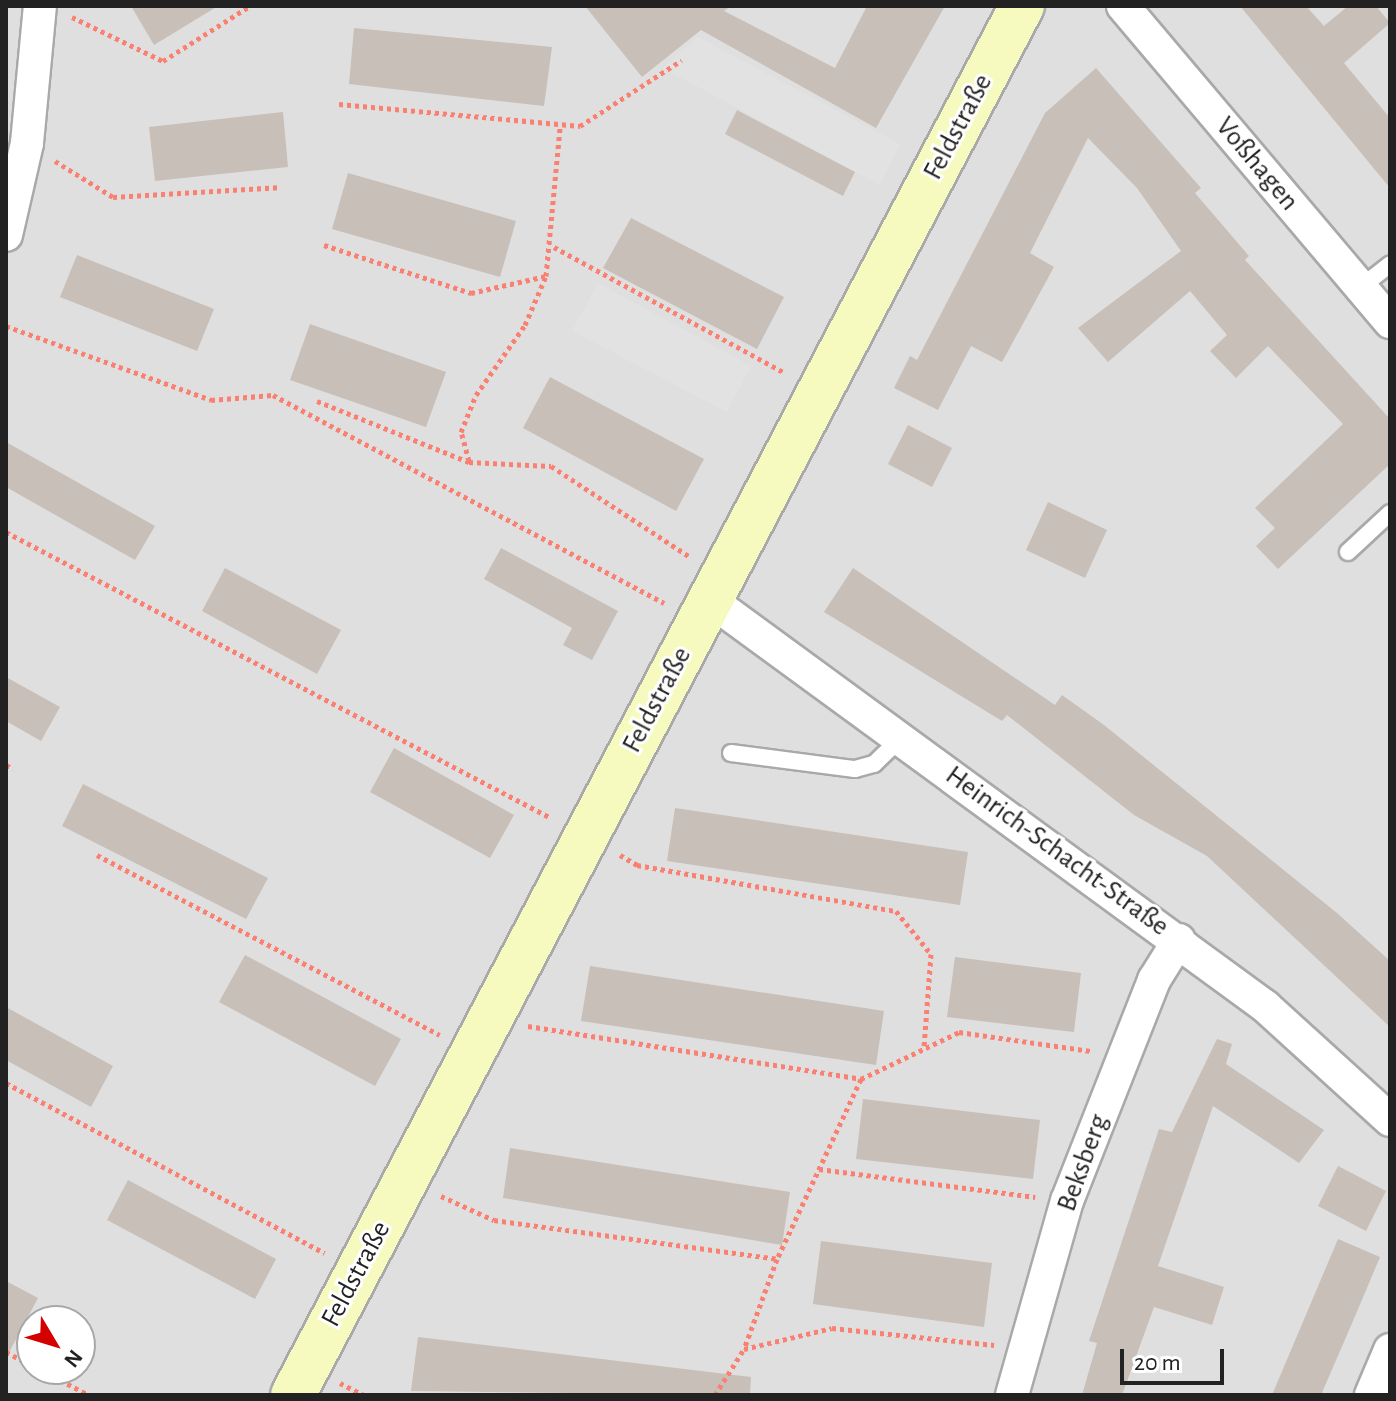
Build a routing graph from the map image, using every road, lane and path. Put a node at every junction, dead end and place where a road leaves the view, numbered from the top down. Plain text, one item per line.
1 (250, 6) edge
2 (1022, 6) edge
3 (1123, 6) edge
4 (52, 9) edge
5 (682, 60) dead end
6 (339, 104) dead end
7 (560, 127) junction
8 (27, 143) junction
9 (279, 187) dead end
10 (6, 235) edge
11 (324, 245) dead end
12 (554, 247) junction
13 (1390, 264) edge
14 (546, 276) junction
15 (1361, 287) junction
16 (1390, 322) edge
17 (6, 326) edge
18 (819, 392) junction
19 (317, 401) dead end
20 (469, 462) junction
21 (1390, 513) edge
22 (6, 532) edge
23 (1348, 552) dead end
24 (710, 599) junction
25 (901, 738) junction
26 (731, 753) dead end
27 (6, 765) edge
28 (13, 769) dead end
29 (586, 836) junction
30 (97, 855) dead end
31 (1179, 940) junction
32 (494, 1011) junction
33 (924, 1047) junction
34 (472, 1052) junction
35 (1124, 1056) junction
36 (861, 1079) junction
37 (6, 1083) edge
38 (1390, 1120) edge
39 (819, 1169) junction
40 (406, 1179) junction
41 (1067, 1201) junction
42 (777, 1259) junction
43 (358, 1271) junction
44 (1023, 1348) junction
45 (744, 1349) junction
46 (1390, 1350) edge
47 (70, 1385) edge
48 (89, 1395) edge
49 (293, 1395) edge
50 (715, 1395) edge
51 (1012, 1395) edge
52 (1371, 1395) edge

1 - 4 path
2 - 18 street, Feldstraße
3 - 15 street, Voßhagen
4 - 8 street
5 - 7 path
6 - 7 path
7 - 12 path
8 - 9 path
8 - 10 street
11 - 14 path
12 - 14 path
12 - 18 path
13 - 15 lane
14 - 20 path
15 - 16 street, Voßhagen
17 - 24 path
18 - 24 street, Feldstraße
19 - 20 path
20 - 24 path
21 - 23 lane
22 - 29 path
24 - 25 street, Heinrich-Schacht-Straße
24 - 29 street, Feldstraße
25 - 26 lane
25 - 31 street, Heinrich-Schacht-Straße
27 - 28 path
29 - 32 street, Feldstraße
29 - 33 path
30 - 34 path
31 - 35 street, Beksberg
31 - 38 street, Heinrich-Schacht-Straße
32 - 34 street, Feldstraße
32 - 36 path
33 - 35 path
33 - 36 path
34 - 40 street, Feldstraße
35 - 41 street, Beksberg
36 - 39 path
37 - 43 path
39 - 41 path
39 - 42 path
40 - 42 path
40 - 43 street, Feldstraße
41 - 44 street, Beksberg
42 - 45 path
43 - 49 street, Feldstraße
44 - 45 path
44 - 51 street, Beksberg
45 - 50 path
46 - 52 street
47 - 48 path

